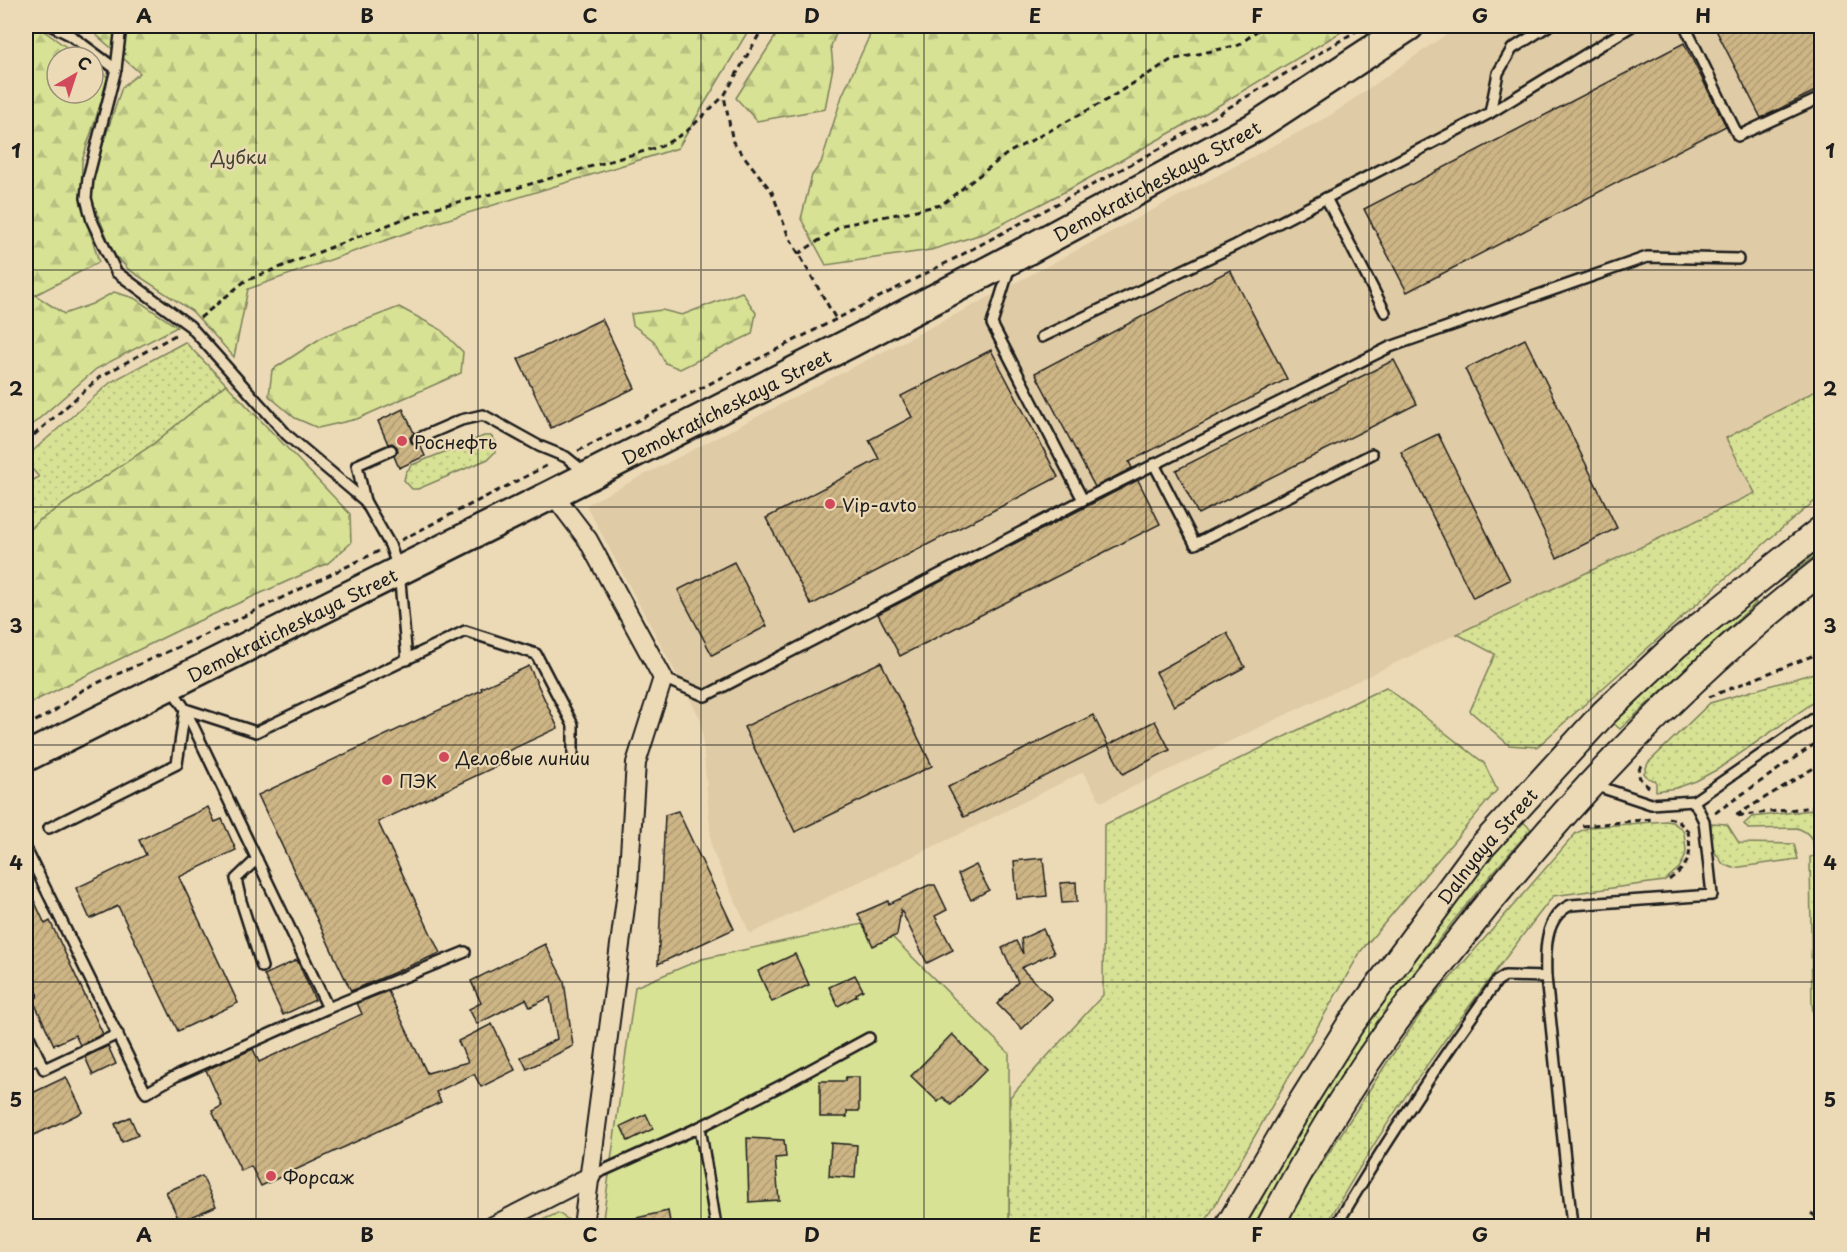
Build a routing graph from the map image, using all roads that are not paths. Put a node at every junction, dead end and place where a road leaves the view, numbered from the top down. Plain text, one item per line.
1 (52, 26) edge
2 (121, 26) edge
3 (1409, 26) edge
4 (1548, 26) edge
5 (1632, 26) edge
6 (1685, 26) edge
7 (116, 69) junction
8 (1821, 97) edge
9 (1490, 113) junction
10 (1326, 198) junction
11 (1013, 258) junction
12 (1738, 259) dead end
13 (1385, 312) dead end
14 (1042, 337) dead end
15 (417, 439) dead end
16 (391, 450) dead end
17 (1372, 454) dead end
18 (1154, 464) junction
19 (589, 475) junction
20 (553, 494) junction
21 (1083, 500) junction
22 (365, 501) junction
23 (1821, 529) edge
24 (394, 558) junction
25 (1821, 570) edge
26 (1761, 576) junction
27 (1781, 602) junction
28 (406, 660) junction
29 (663, 678) junction
30 (177, 697) junction
31 (1821, 713) edge
32 (573, 753) dead end
33 (26, 757) edge
34 (1560, 759) junction
35 (1590, 784) junction
36 (1694, 801) junction
37 (49, 828) dead end
38 (26, 849) edge
39 (257, 859) junction
40 (465, 952) dead end
41 (262, 967) dead end
42 (1546, 977) junction
43 (328, 1008) junction
44 (26, 1030) edge
45 (118, 1034) junction
46 (869, 1038) dead end
47 (39, 1058) junction
48 (26, 1064) edge
49 (700, 1127) junction
50 (591, 1176) junction
51 (493, 1227) edge
52 (583, 1227) edge
53 (716, 1227) edge
54 (1229, 1227) edge
55 (1270, 1227) edge
56 (1336, 1227) edge
57 (1572, 1227) edge

1 - 7 lane
2 - 7 lane
3 - 11 main road, Demokraticheskaya Street
4 - 9 lane
5 - 9 lane
6 - 8 lane
7 - 22 lane
9 - 10 lane
10 - 13 lane
10 - 14 lane
11 - 19 main road, Demokraticheskaya Street
11 - 21 lane
12 - 18 lane
15 - 19 lane
16 - 22 lane
17 - 18 lane
18 - 21 lane
19 - 20 main road, Demokraticheskaya Street
20 - 24 main road, Demokraticheskaya Street
20 - 29 street
21 - 29 lane
22 - 24 lane
23 - 26 main road, Dalnyaya Street
24 - 28 lane
24 - 30 main road, Demokraticheskaya Street
25 - 27 main road, Dalnyaya Street
26 - 27 main road
26 - 34 main road, Dalnyaya Street
27 - 35 main road, Dalnyaya Street
28 - 30 lane
28 - 32 lane
29 - 50 street
30 - 33 main road, Demokraticheskaya Street
30 - 37 lane
30 - 39 lane
31 - 36 lane
34 - 35 main road
34 - 54 main road, Dalnyaya Street
35 - 36 lane
35 - 55 main road, Dalnyaya Street
36 - 42 lane
38 - 45 lane
39 - 41 lane
39 - 43 lane
40 - 43 lane
42 - 56 lane
42 - 57 lane
43 - 45 lane
44 - 47 lane
45 - 47 lane
46 - 49 lane
47 - 48 lane
49 - 50 lane
49 - 53 lane
50 - 51 street
50 - 52 street

